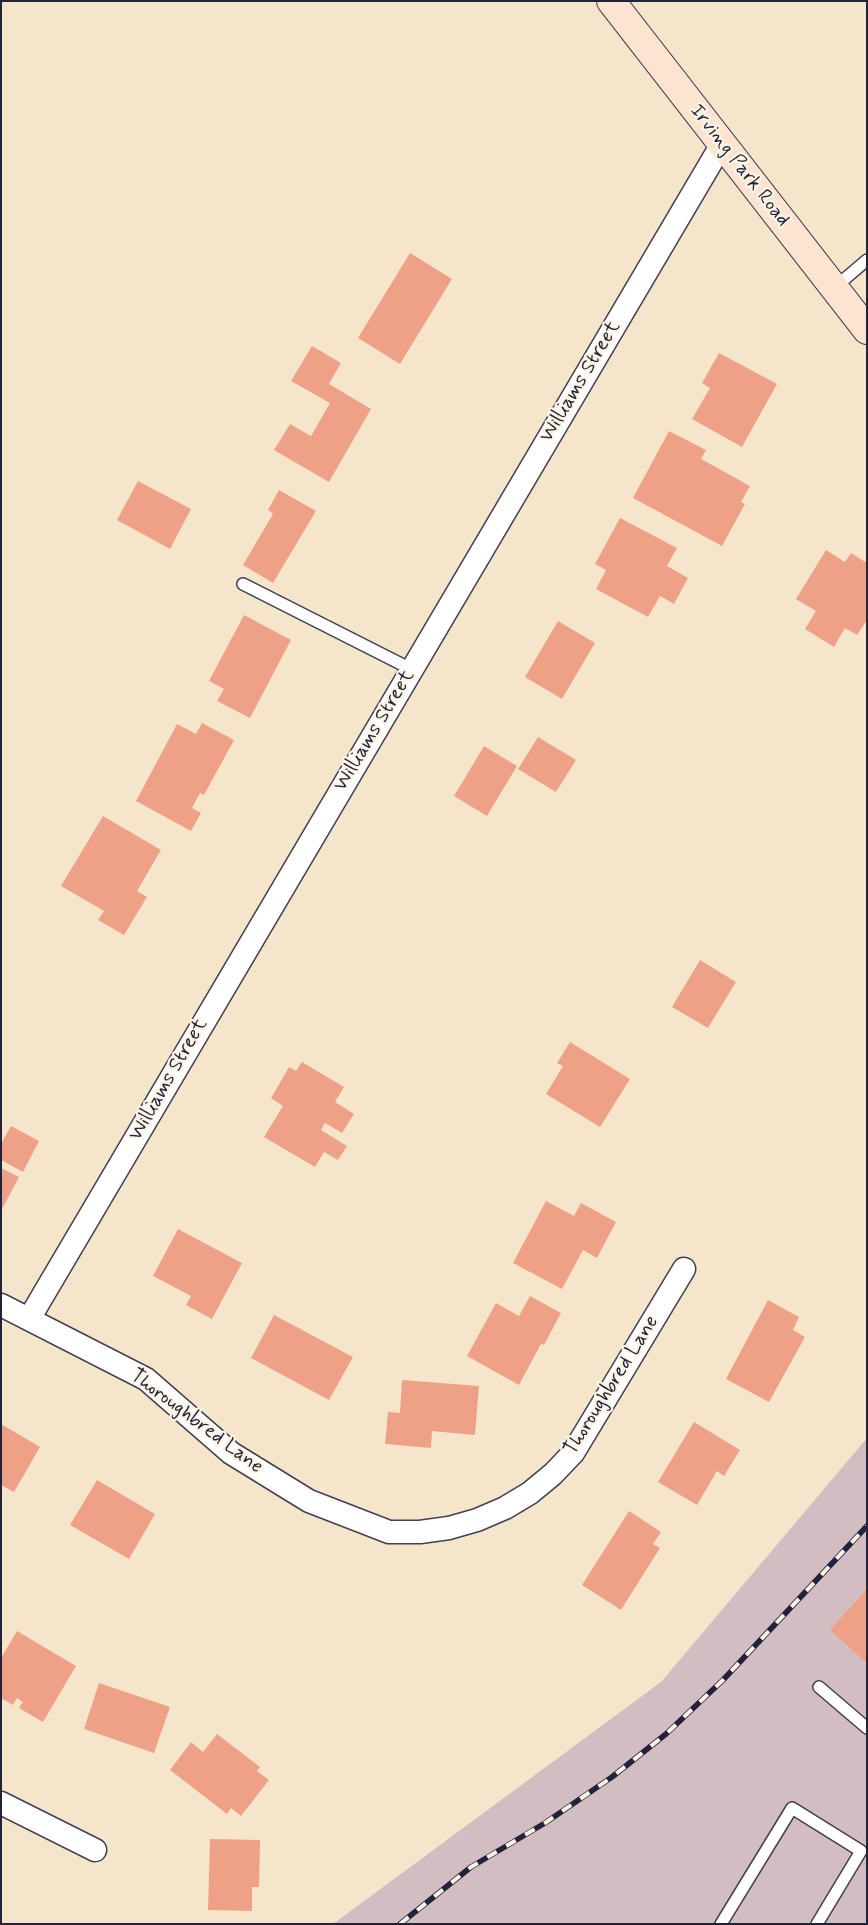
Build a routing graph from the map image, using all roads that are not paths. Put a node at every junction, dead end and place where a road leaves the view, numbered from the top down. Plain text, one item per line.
1 (611, 1) edge
2 (722, 144) junction
3 (867, 260) edge
4 (834, 288) junction
5 (867, 330) edge
6 (243, 584) dead end
7 (411, 669) junction
8 (684, 1269) dead end
9 (1, 1305) edge
10 (29, 1319) junction
11 (819, 1687) dead end
12 (867, 1728) edge
13 (1, 1803) edge
14 (95, 1850) dead end
15 (721, 1924) edge
16 (817, 1924) edge

1 - 2 main road, Irving Park Road
2 - 4 main road, Irving Park Road
2 - 7 street, Williams Street
3 - 4 lane
4 - 5 main road, Irving Park Road
6 - 7 lane
7 - 10 street, Williams Street
8 - 10 street, Thoroughbred Lane
9 - 10 street, Thoroughbred Lane
11 - 12 lane
13 - 14 street
15 - 16 lane

